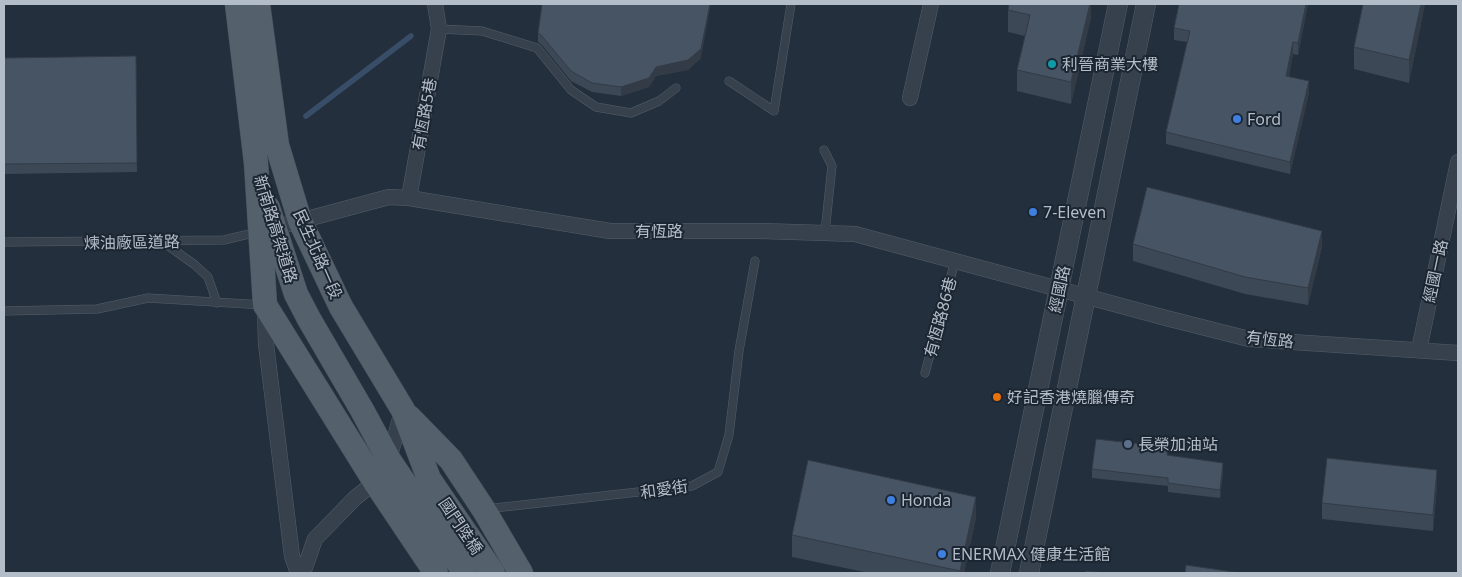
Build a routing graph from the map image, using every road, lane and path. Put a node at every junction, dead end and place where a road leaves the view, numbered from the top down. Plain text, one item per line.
1 (237, 4) edge
2 (258, 4) edge
3 (435, 4) edge
4 (791, 4) edge
5 (931, 4) edge
6 (1118, 4) edge
7 (1146, 4) edge
8 (439, 29) junction
9 (730, 81) dead end
10 (676, 88) dead end
11 (910, 98) dead end
12 (824, 150) dead end
13 (1458, 162) edge
14 (409, 198) junction
15 (300, 221) junction
16 (266, 230) junction
17 (825, 232) junction
18 (4, 242) edge
19 (163, 242) junction
20 (755, 261) dead end
21 (955, 261) junction
22 (330, 283) junction
23 (1060, 288) junction
24 (296, 294) junction
25 (1087, 296) junction
26 (217, 303) junction
27 (264, 305) junction
28 (4, 311) edge
29 (1419, 350) junction
30 (1458, 353) edge
31 (925, 373) dead end
32 (403, 410) junction
33 (389, 460) junction
34 (375, 482) junction
35 (484, 510) junction
36 (298, 573) edge
37 (303, 573) edge
38 (436, 573) edge
39 (465, 573) edge
40 (492, 573) edge
41 (521, 573) edge
42 (1000, 573) edge
43 (1029, 573) edge

1 - 16 main road, 新南路高架道路
2 - 15 main road, 民生北路一段
3 - 8 street, 有恆路5巷
4 - 9 lane
5 - 11 street
6 - 23 street, 經國路
7 - 25 street, 經國路
8 - 10 lane
8 - 14 street, 有恆路5巷
12 - 17 lane
13 - 29 street, 經國一路
14 - 15 street, 有恆路
14 - 17 street, 有恆路
15 - 16 street, 有恆路
15 - 22 main road, 民生北路一段
16 - 19 lane, 煉油廠區道路
16 - 24 main road, 新南路高架道路
16 - 27 main road
17 - 21 street, 有恆路
18 - 19 lane, 煉油廠區道路
19 - 26 lane
20 - 35 lane, 和愛街
21 - 23 street, 有恆路
21 - 31 lane, 有恆路86巷
22 - 24 main road
22 - 32 main road, 民生北路一段
23 - 25 street, 有恆路
23 - 42 street, 經國路
24 - 27 main road
24 - 33 main road
25 - 29 street, 有恆路
25 - 43 street, 經國路
26 - 27 lane
26 - 28 lane
27 - 34 main road
27 - 36 street
29 - 30 street, 有恆路
32 - 33 street
32 - 35 main road
32 - 40 main road, 國門陸橋
33 - 34 street
33 - 39 main road, 國門陸橋
34 - 37 street
34 - 38 main road
35 - 41 main road

